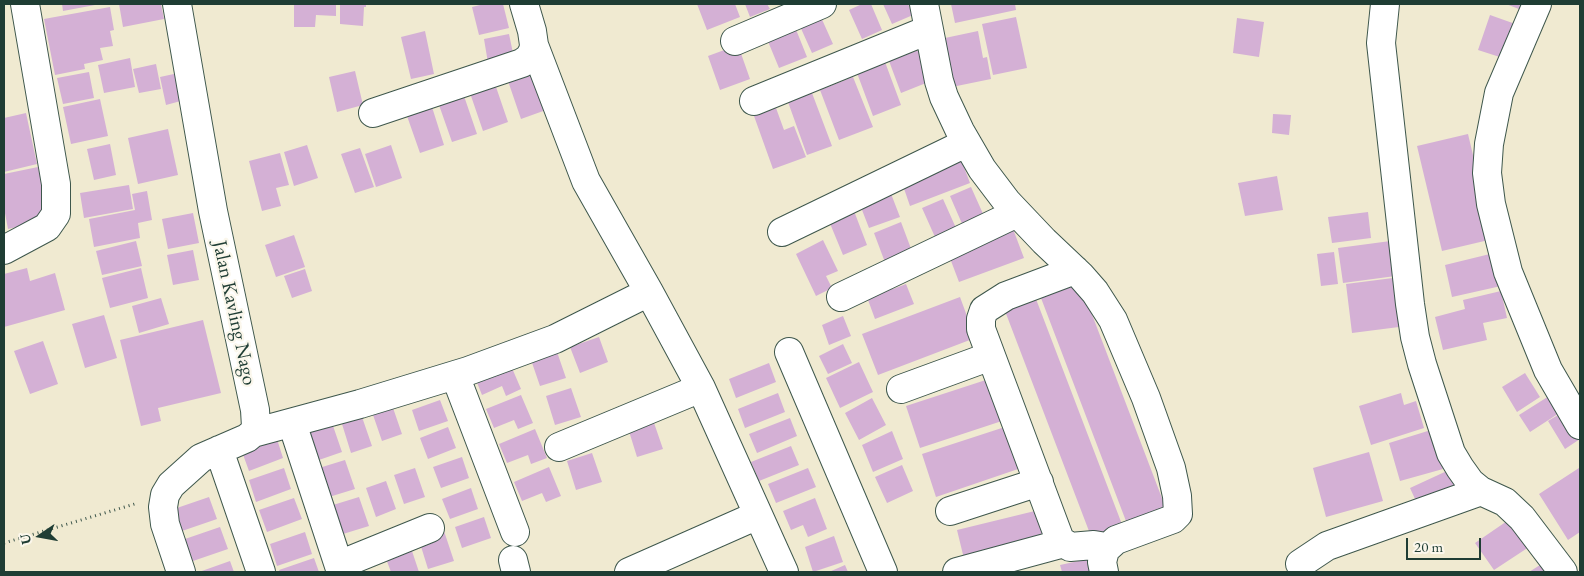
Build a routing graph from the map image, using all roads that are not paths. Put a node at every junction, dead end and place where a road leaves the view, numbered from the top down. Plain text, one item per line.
1 (25, 4) edge
2 (177, 4) edge
3 (524, 4) edge
4 (822, 4) edge
5 (924, 4) edge
6 (1385, 4) edge
7 (1537, 4) edge
8 (928, 30) junction
9 (735, 41) dead end
10 (534, 45) junction
11 (754, 101) dead end
12 (373, 113) dead end
13 (966, 142) junction
14 (1017, 213) junction
15 (782, 232) dead end
16 (4, 250) edge
17 (1075, 270) junction
18 (649, 292) junction
19 (841, 297) dead end
20 (789, 352) dead end
21 (991, 356) junction
22 (455, 375) junction
23 (701, 388) junction
24 (901, 389) dead end
25 (292, 423) junction
26 (1580, 426) edge
27 (253, 433) junction
28 (559, 447) dead end
29 (219, 450) junction
30 (1039, 482) junction
31 (1481, 491) junction
32 (950, 511) dead end
33 (758, 515) junction
34 (430, 528) dead end
35 (515, 532) dead end
36 (1064, 544) junction
37 (1105, 560) edge
38 (1300, 564) dead end
39 (340, 569) edge
40 (181, 572) edge
41 (261, 572) edge
42 (629, 572) edge
43 (784, 572) edge
44 (883, 572) edge
45 (957, 572) edge
46 (1563, 572) edge

1 - 16 street
2 - 27 street, Jalan Kavling Nago
3 - 10 street
4 - 9 street
5 - 8 street
6 - 31 street
7 - 26 street
8 - 11 street
8 - 13 street
10 - 12 street
10 - 18 street
13 - 14 street
13 - 15 street
14 - 17 street
14 - 19 street
17 - 21 street
17 - 37 street
18 - 22 street
18 - 23 street
20 - 44 street
21 - 24 street
21 - 30 street
22 - 25 street
22 - 35 street
23 - 28 street
23 - 33 street
25 - 27 street
25 - 39 street
27 - 29 street
29 - 40 street
29 - 41 street
30 - 32 street
30 - 36 street
31 - 38 street
31 - 46 street
33 - 42 street
33 - 43 street
34 - 39 street
36 - 37 street
36 - 45 street

